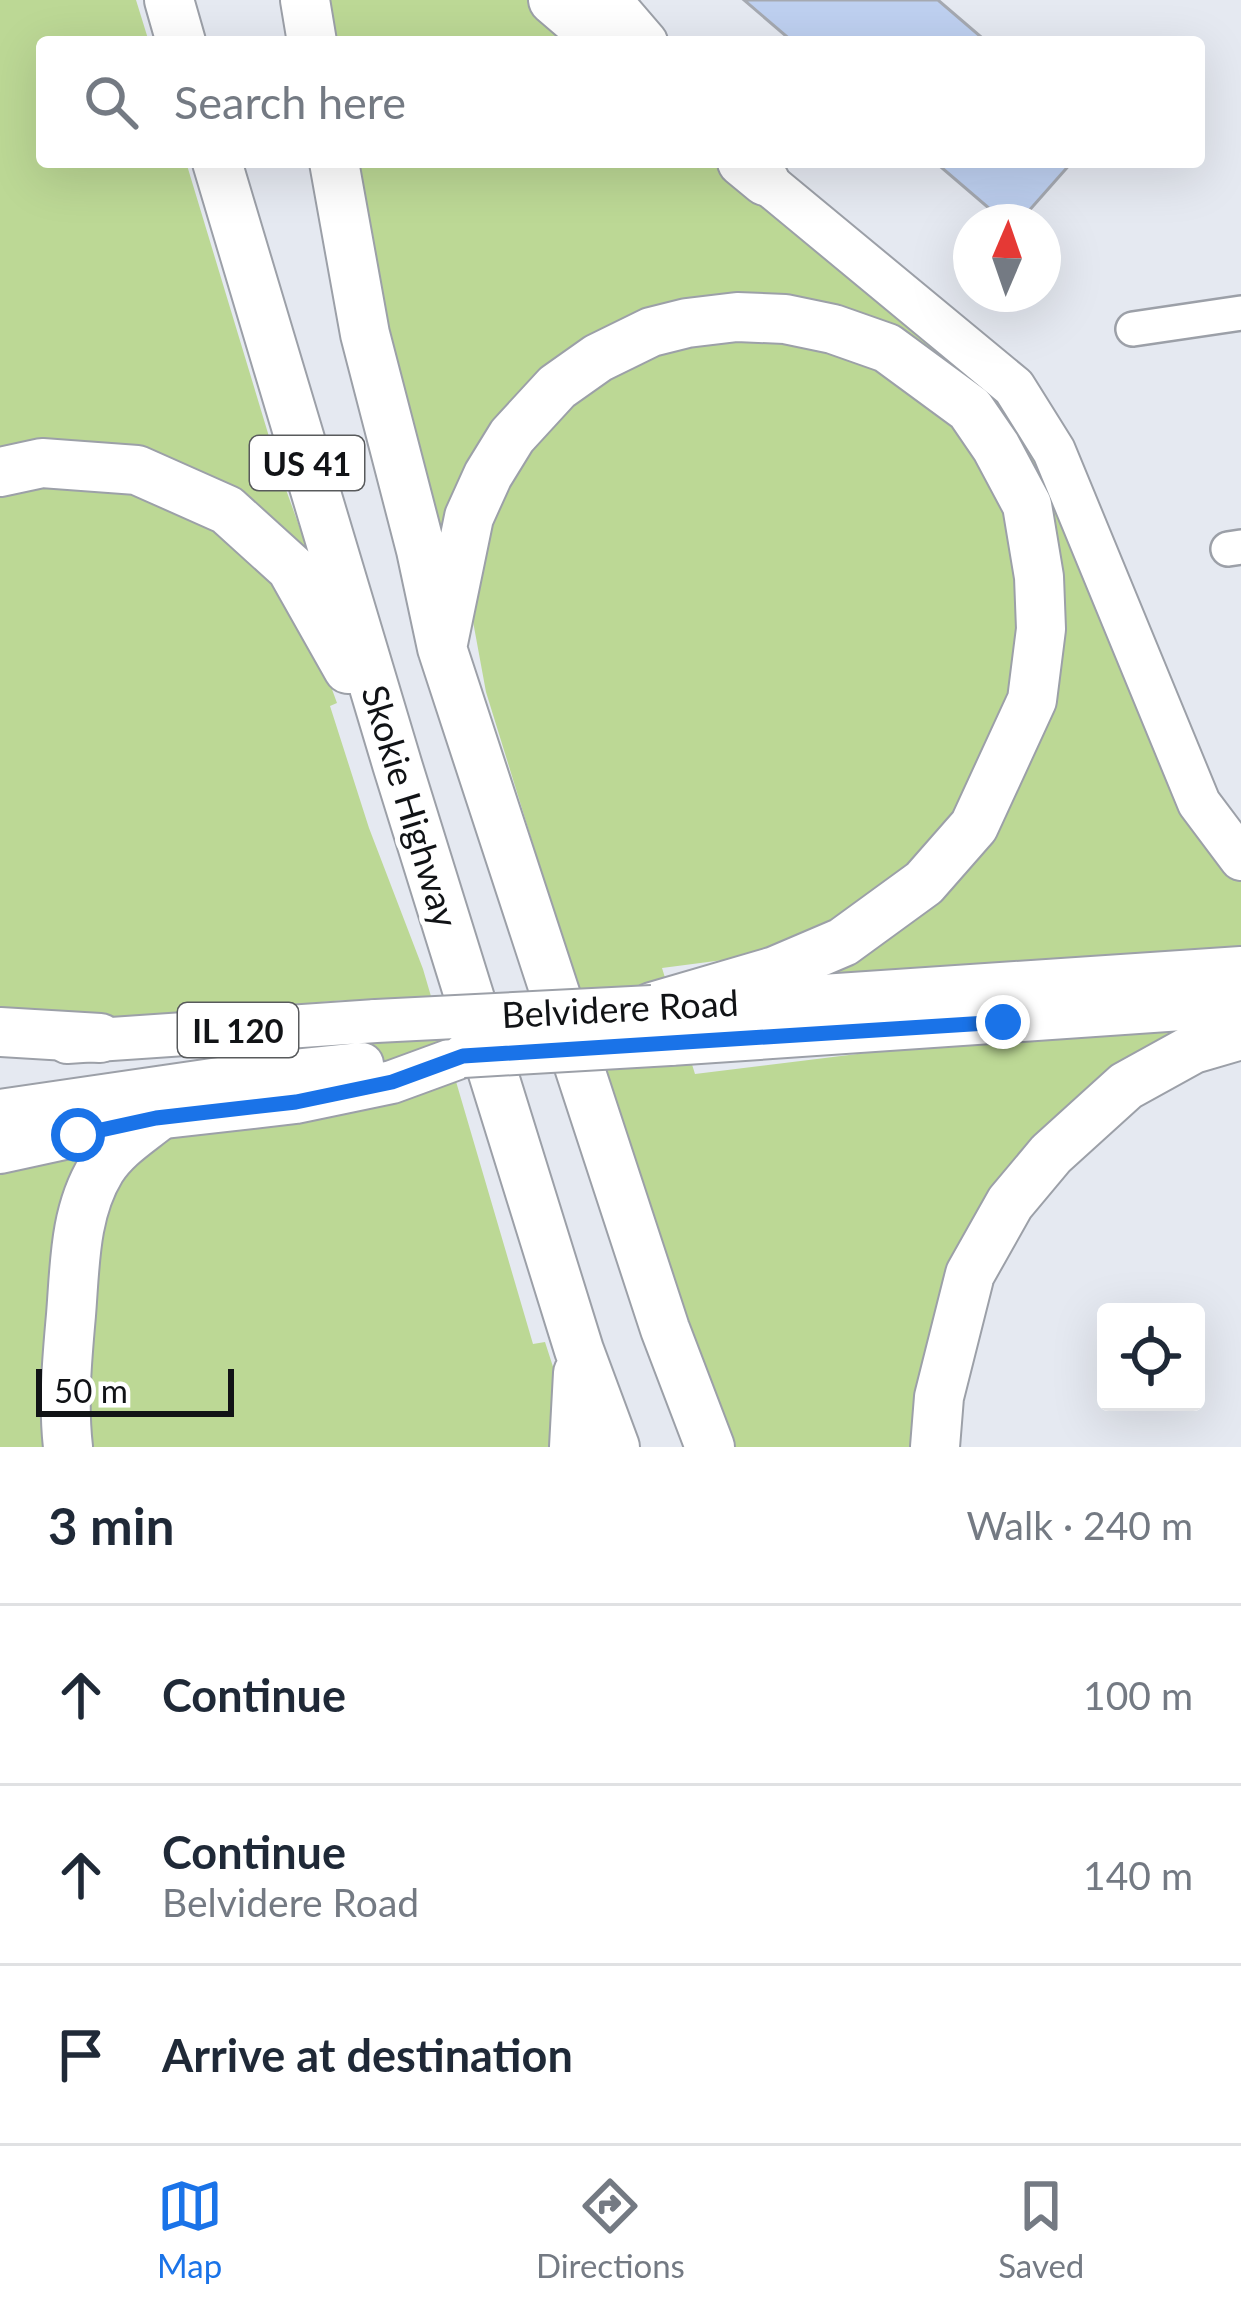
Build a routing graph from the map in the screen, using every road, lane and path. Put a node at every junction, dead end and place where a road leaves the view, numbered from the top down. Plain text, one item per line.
1 (169, 0) edge
2 (305, 0) edge
3 (553, 0) edge
4 (610, 0) edge
5 (179, 36) edge
6 (311, 36) edge
7 (595, 36) edge
8 (641, 36) edge
9 (219, 168) edge
10 (335, 168) edge
11 (752, 168) edge
12 (1241, 313) edge
13 (1133, 329) dead end
14 (0, 472) edge
15 (442, 649) junction
16 (398, 764) junction
17 (1241, 859) edge
18 (1241, 968) edge
19 (1241, 1005) edge
20 (661, 1026) junction
21 (0, 1032) edge
22 (1241, 1035) edge
23 (100, 1039) junction
24 (0, 1049) edge
25 (382, 1055) junction
26 (0, 1111) edge
27 (156, 1118) junction
28 (0, 1152) edge
29 (579, 1350) junction
30 (68, 1447) edge
31 (574, 1447) edge
32 (615, 1447) edge
33 (710, 1447) edge
34 (934, 1447) edge

1 - 5 highway
2 - 6 highway
3 - 7 highway
4 - 8 main road
9 - 16 highway, Skokie Highway / US 41
10 - 15 highway, US 41
11 - 17 main road
12 - 13 lane
14 - 16 highway
15 - 20 highway
15 - 33 highway, US 41
16 - 29 highway, Skokie Highway / US 41
18 - 20 main road, Belvidere Road / IL 120
19 - 20 main road, Belvidere Road / IL 120
20 - 25 main road, Belvidere Road / IL 120, bridge
20 - 25 main road, Belvidere Road / IL 120, bridge
21 - 23 highway
22 - 34 highway
23 - 24 main road, Belvidere Road / IL 120
23 - 25 main road, Belvidere Road / IL 120
25 - 26 main road, Belvidere Road / IL 120
25 - 27 main road
27 - 28 main road
27 - 30 highway
29 - 31 highway
29 - 32 highway, Skokie Highway / US 41

